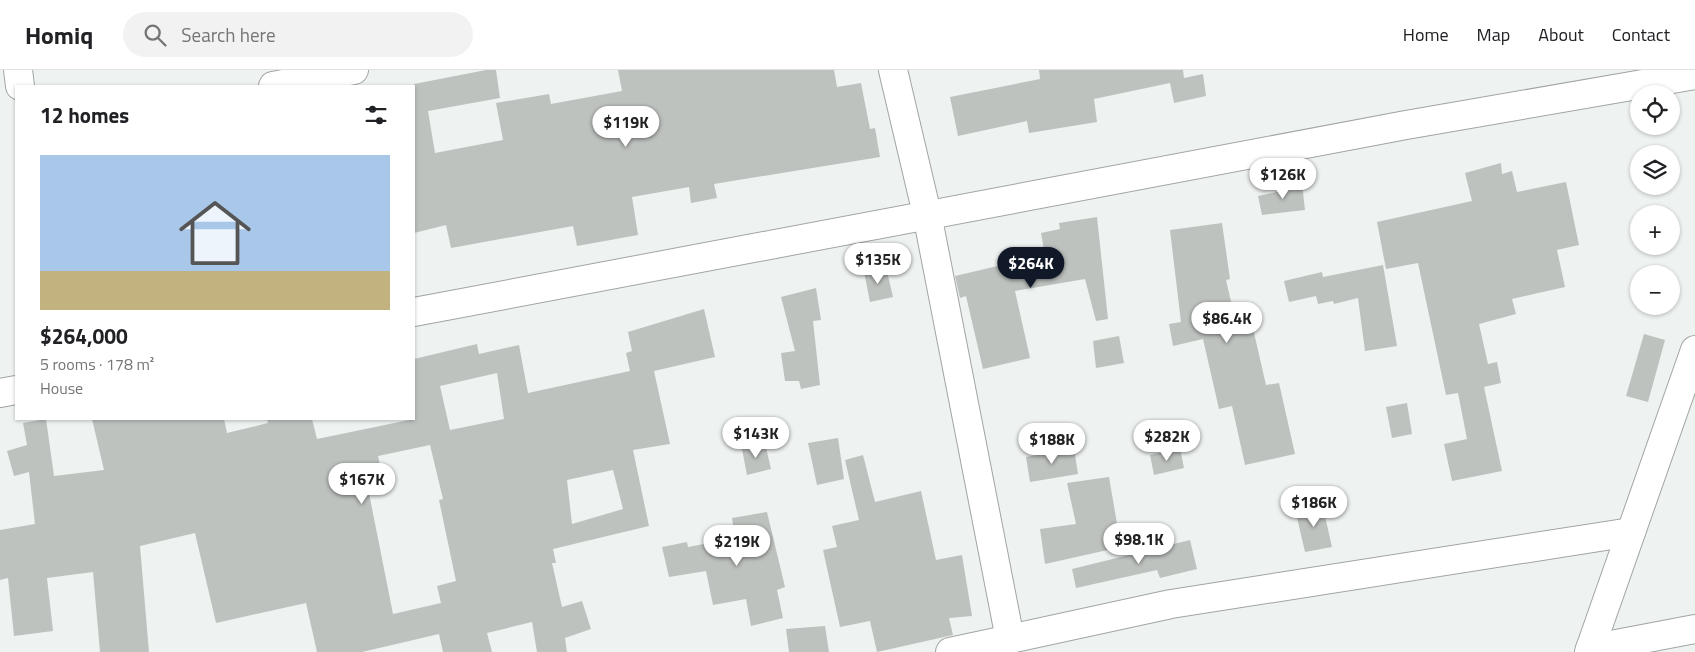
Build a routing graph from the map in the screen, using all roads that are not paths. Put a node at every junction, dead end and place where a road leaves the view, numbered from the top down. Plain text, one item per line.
1 (18, 70) edge
2 (354, 70) edge
3 (893, 70) edge
4 (1695, 75) edge
5 (20, 85) edge
6 (278, 85) edge
7 (927, 214) junction
8 (415, 312) edge
9 (1695, 350) edge
10 (15, 390) edge
11 (0, 393) edge
12 (1631, 532) junction
13 (1695, 629) edge
14 (1010, 639) junction
15 (1626, 647) edge
16 (1590, 651) edge
17 (950, 652) edge

1 - 5 street
2 - 6 street
3 - 7 street
4 - 7 street
7 - 8 street
7 - 14 street
9 - 12 street
10 - 11 street
12 - 14 street
12 - 16 street
13 - 15 street
14 - 17 street
15 - 16 street

